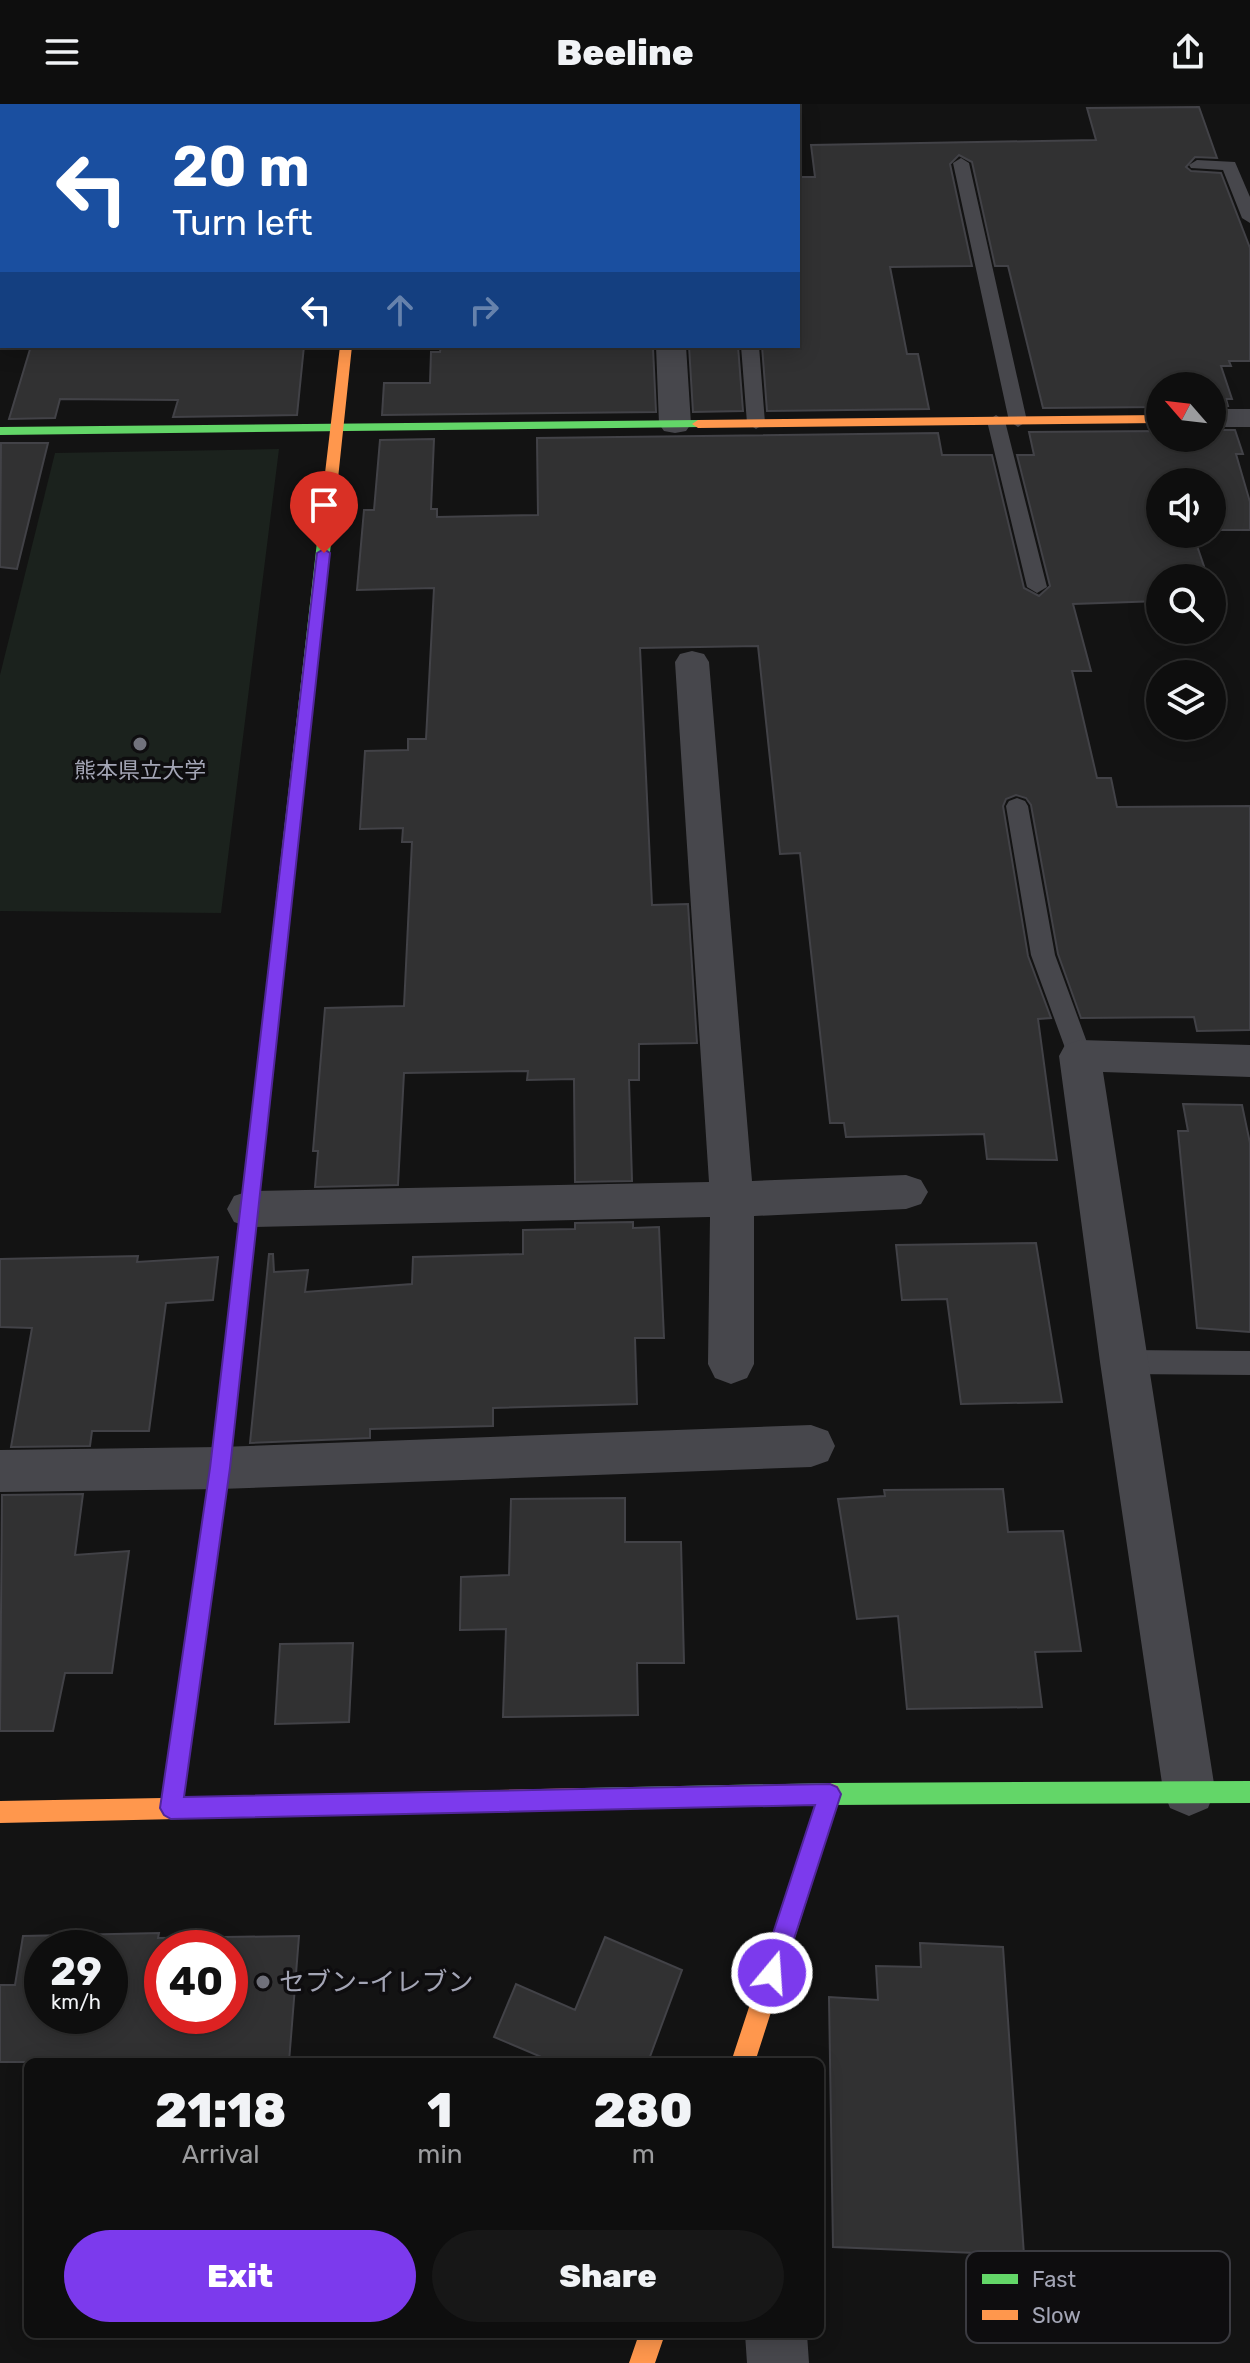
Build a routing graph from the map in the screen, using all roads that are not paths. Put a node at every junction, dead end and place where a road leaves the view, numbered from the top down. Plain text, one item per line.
1 (135, 104) edge
2 (158, 104) edge
3 (961, 163) dead end
4 (1197, 165) dead end
5 (1250, 218) edge
6 (346, 348) edge
7 (671, 348) edge
8 (750, 348) edge
9 (1226, 418) edge
10 (1250, 418) edge
11 (1146, 419) edge
12 (996, 421) junction
13 (1018, 421) junction
14 (756, 423) junction
15 (675, 424) junction
16 (338, 428) junction
17 (0, 431) edge
18 (1037, 587) dead end
19 (692, 662) dead end
20 (1017, 806) dead end
21 (1080, 1056) junction
22 (1250, 1061) edge
23 (906, 1192) dead end
24 (732, 1199) junction
25 (249, 1209) junction
26 (1123, 1362) junction
27 (1250, 1363) edge
28 (731, 1364) dead end
29 (811, 1446) dead end
30 (220, 1468) junction
31 (0, 1471) edge
32 (1189, 1790) junction
33 (1250, 1792) edge
34 (830, 1794) junction
35 (171, 1808) junction
36 (0, 1812) edge
37 (744, 2058) edge
38 (651, 2338) edge
39 (776, 2338) edge
40 (642, 2363) edge
41 (778, 2363) edge

1 - 2 lane
3 - 13 lane
4 - 5 lane
6 - 16 street
7 - 15 street
8 - 14 lane
9 - 10 street
11 - 13 street
12 - 13 street
12 - 14 street
12 - 18 lane
14 - 15 street
15 - 16 street
16 - 17 street
16 - 25 street
19 - 24 street
20 - 21 lane
21 - 22 street
21 - 26 street
23 - 24 street
24 - 25 street
24 - 28 street
25 - 30 street
26 - 27 lane
26 - 32 street
29 - 30 street
30 - 31 street
30 - 35 street
32 - 33 street
32 - 34 street
34 - 35 street
34 - 37 street
35 - 36 street
38 - 40 street
39 - 41 street

